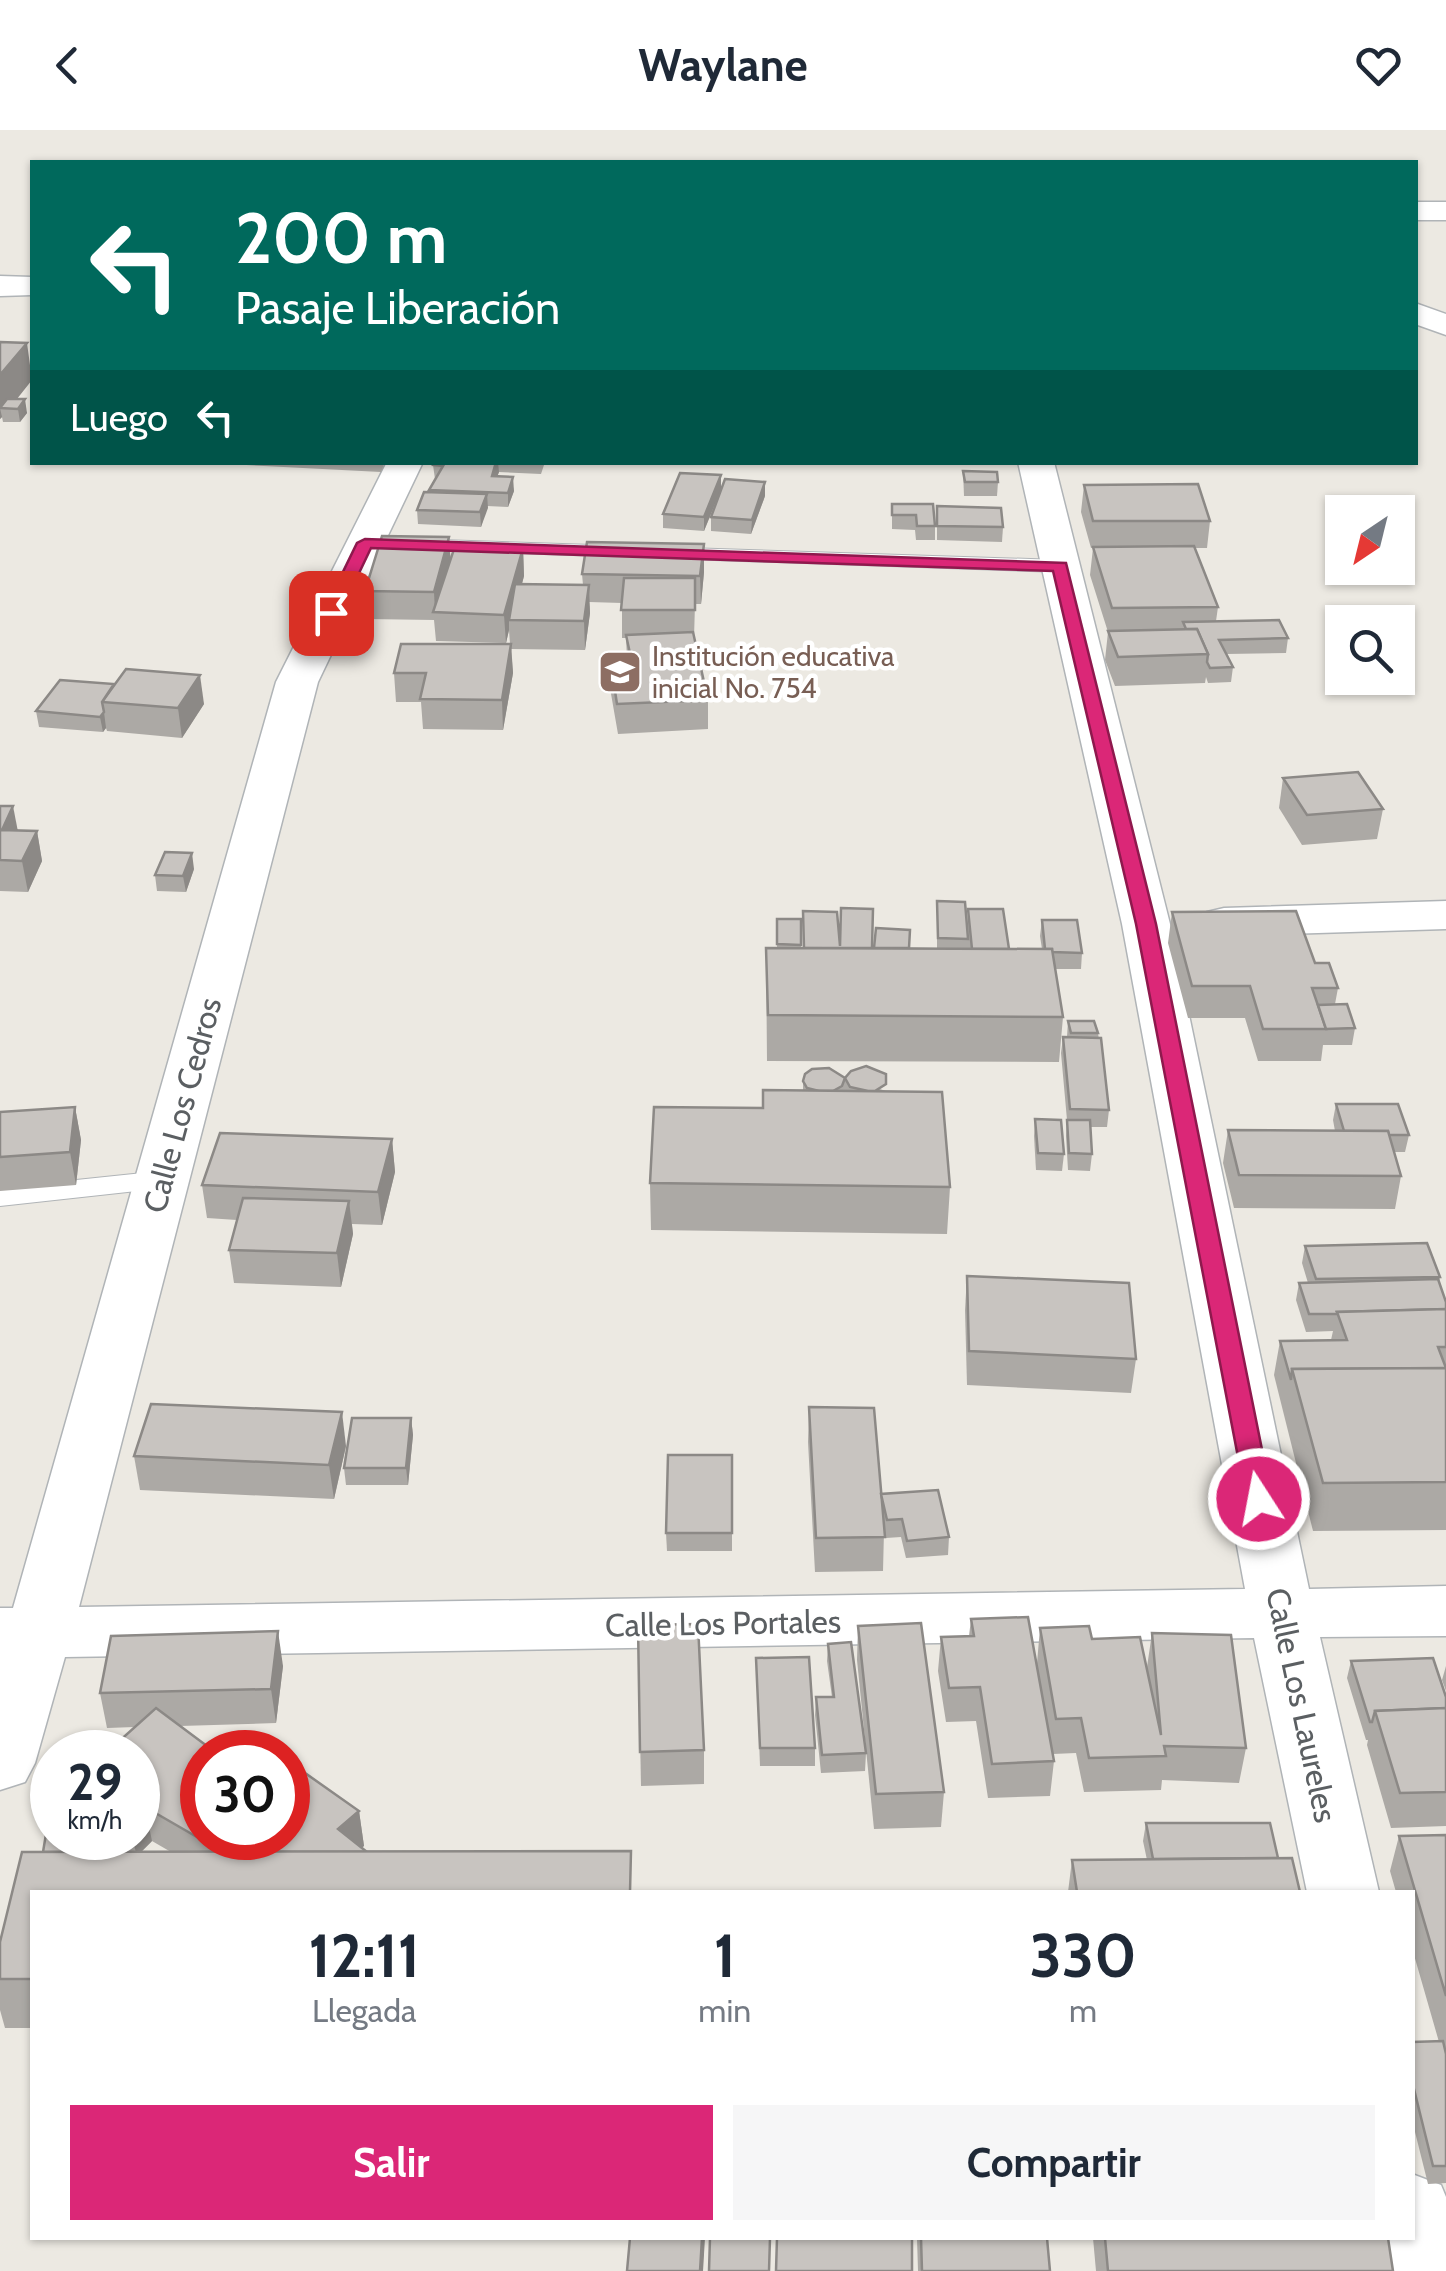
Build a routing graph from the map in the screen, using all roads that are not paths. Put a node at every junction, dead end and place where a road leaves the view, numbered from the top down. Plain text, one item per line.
1 (1418, 211) edge
2 (1446, 212) edge
3 (0, 286) edge
4 (30, 286) edge
5 (1418, 314) edge
6 (1446, 325) edge
7 (404, 465) edge
8 (1037, 465) edge
9 (365, 543) junction
10 (1060, 566) junction
11 (1446, 915) edge
12 (1146, 924) junction
13 (162, 1180) junction
14 (0, 1197) edge
15 (1446, 1611) edge
16 (1282, 1614) junction
17 (20, 1634) edge
18 (0, 1763) edge
19 (1343, 1890) edge
20 (1415, 2189) edge
21 (1446, 2189) edge
22 (1415, 2227) edge
23 (1423, 2271) edge

1 - 2 street
3 - 4 street
5 - 6 street
7 - 9 street, Calle Los Cedros
8 - 10 street, Calle Los Laureles
9 - 10 lane
9 - 13 street, Calle Los Cedros
10 - 12 street, Calle Los Laureles
11 - 12 street
12 - 16 street, Calle Los Laureles
13 - 14 lane
13 - 17 street, Calle Los Cedros
15 - 16 street, Calle Los Portales
16 - 17 street, Calle Los Portales
16 - 19 street, Calle Los Laureles
17 - 18 street, Calle Los Cedros
20 - 21 lane
22 - 23 street

